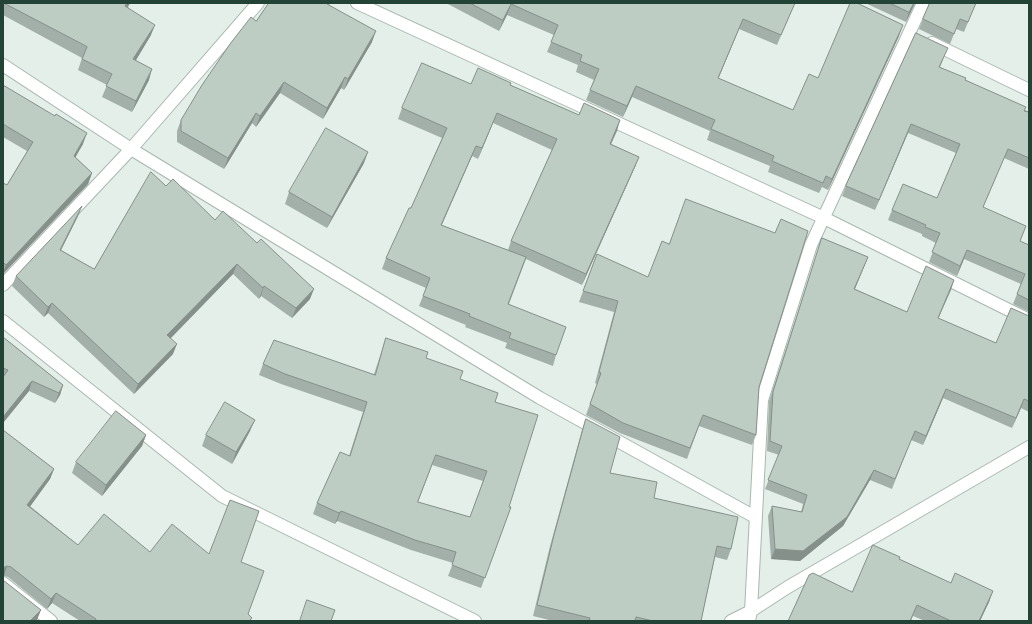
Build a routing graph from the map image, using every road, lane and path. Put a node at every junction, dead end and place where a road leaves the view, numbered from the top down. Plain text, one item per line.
1 (258, 3) edge
2 (357, 3) edge
3 (923, 3) edge
4 (896, 26) edge
5 (917, 36) junction
6 (3, 65) edge
7 (1029, 90) edge
8 (131, 149) junction
9 (824, 218) junction
10 (3, 285) edge
11 (1029, 320) edge
12 (3, 321) edge
13 (1029, 447) edge
14 (755, 517) junction
15 (3, 583) edge
16 (750, 616) edge
17 (51, 621) edge
18 (475, 621) edge
19 (731, 621) edge

1 - 8 street
2 - 9 street
3 - 5 street
4 - 5 street
5 - 7 street
5 - 9 street
6 - 8 street
8 - 10 street
8 - 14 street
9 - 11 street
9 - 14 street
12 - 18 street
13 - 16 street
14 - 16 street
15 - 17 street
16 - 19 street

